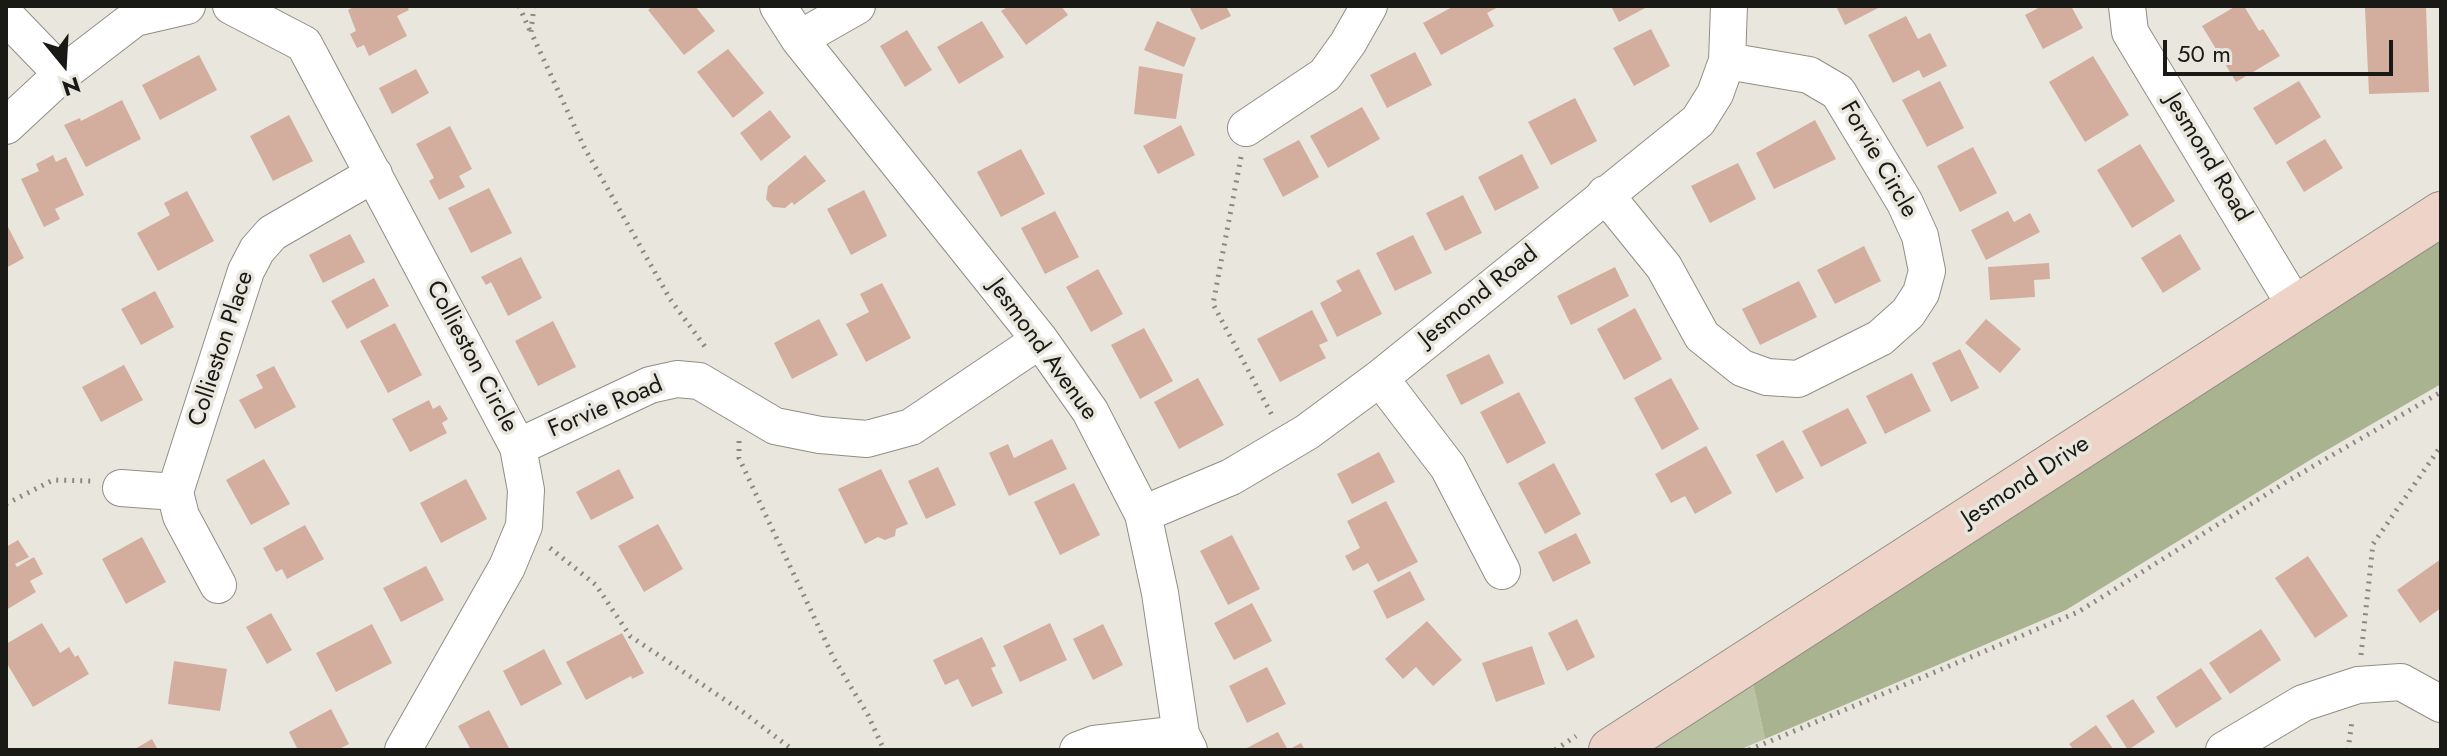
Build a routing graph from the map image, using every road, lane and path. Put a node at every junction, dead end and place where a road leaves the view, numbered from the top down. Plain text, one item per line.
1 (187, 6) edge
2 (231, 6) edge
3 (519, 6) edge
4 (778, 6) edge
5 (857, 6) edge
6 (1369, 6) edge
7 (1729, 6) edge
8 (2127, 6) edge
9 (6, 16) edge
10 (531, 32) dead end
11 (799, 39) junction
12 (1727, 61) junction
13 (62, 74) junction
14 (6, 126) edge
15 (1246, 128) joint
16 (374, 174) junction
17 (1605, 194) junction
18 (2441, 214) edge
19 (2296, 307) junction
20 (1040, 340) junction
21 (1380, 378) junction
22 (2441, 392) edge
23 (1287, 445) junction
24 (2441, 446) edge
25 (518, 447) junction
26 (121, 488) joint
27 (175, 492) junction
28 (6, 504) edge
29 (1143, 514) junction
30 (524, 526) junction
31 (1502, 571) dead end
32 (218, 585) dead end
33 (2358, 685) junction
34 (2441, 704) edge
35 (1185, 742) edge
36 (403, 750) edge
37 (793, 750) edge
38 (1078, 750) edge
39 (1611, 750) edge
40 (1749, 750) edge
41 (2224, 750) edge
42 (2348, 750) edge

1 - 13 street
2 - 16 street, Collieston Circle
3 - 10 path
4 - 11 street, Jesmond Avenue
5 - 11 street
6 - 15 street
7 - 12 street, Jesmond Road
8 - 19 street, Jesmond Road
9 - 13 street
11 - 20 street, Jesmond Avenue
12 - 17 street, Jesmond Road
12 - 17 street, Forvie Circle
13 - 14 street
15 - 23 path
16 - 25 street, Collieston Circle
16 - 27 street, Collieston Place
17 - 21 street, Jesmond Road
18 - 19 street, Jesmond Drive
19 - 39 street, Jesmond Drive
20 - 25 street, Forvie Road
20 - 29 street, Jesmond Avenue
21 - 23 street, Jesmond Road
21 - 31 street
22 - 40 path
23 - 29 street, Jesmond Road
24 - 33 path
25 - 30 street, Collieston Circle
26 - 27 street
26 - 28 path
27 - 32 street
29 - 35 street, Jesmond Avenue
30 - 36 street, Collieston Circle
30 - 37 path
33 - 34 street
33 - 41 street
33 - 42 path
35 - 38 street

